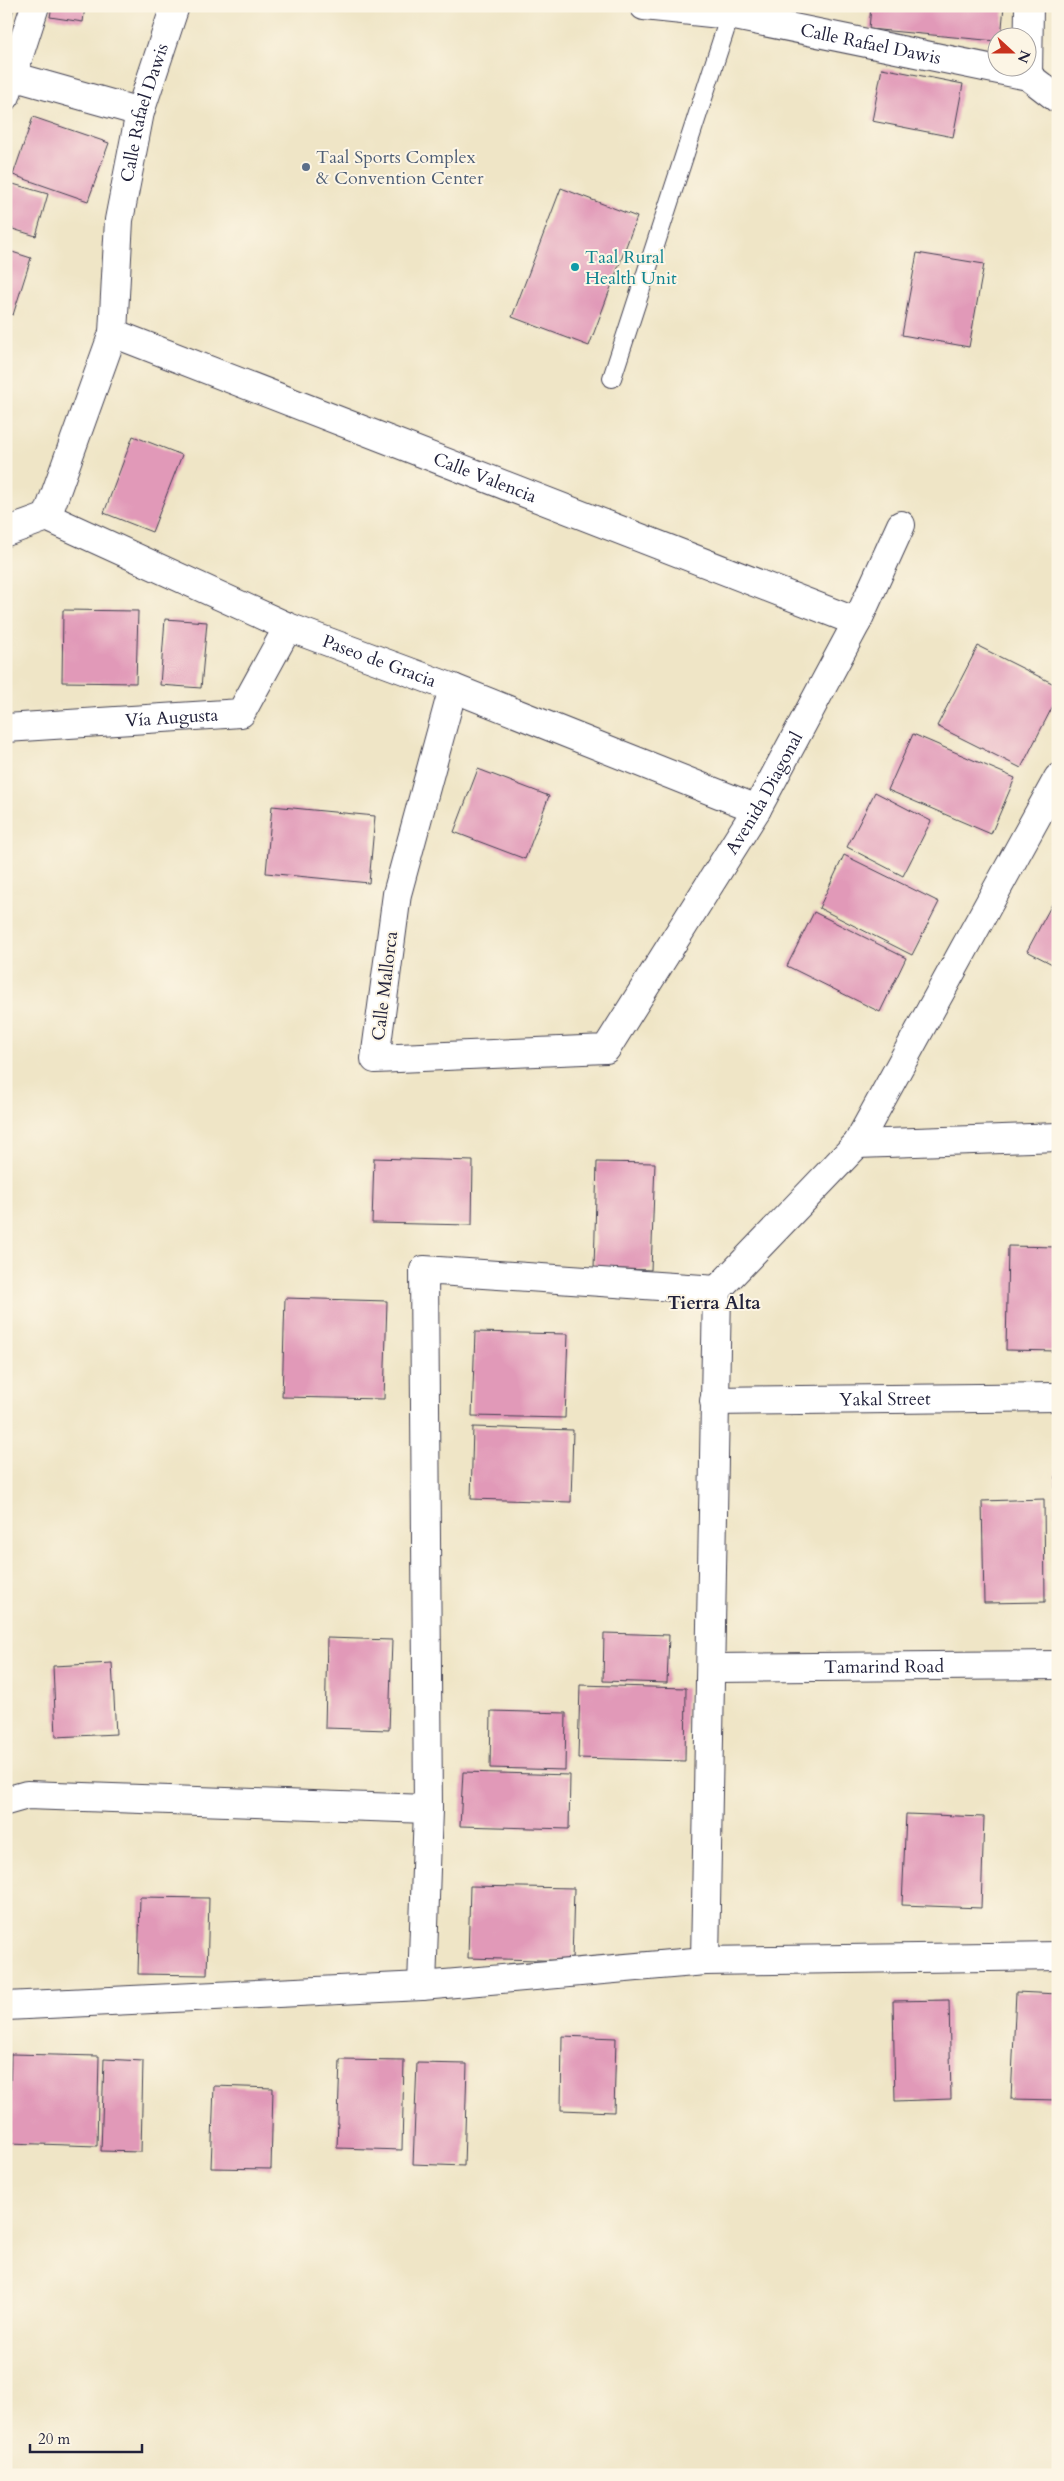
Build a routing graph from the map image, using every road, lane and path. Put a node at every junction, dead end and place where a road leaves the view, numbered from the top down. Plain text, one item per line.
1 (35, 6) edge
2 (175, 6) edge
3 (644, 6) edge
4 (1029, 6) edge
5 (730, 15) junction
6 (1029, 28) edge
7 (986, 67) edge
8 (1031, 78) edge
9 (9, 86) edge
10 (1058, 99) edge
11 (140, 112) junction
12 (114, 333) junction
13 (612, 378) dead end
14 (47, 517) junction
15 (901, 525) dead end
16 (6, 532) edge
17 (857, 622) junction
18 (288, 627) junction
19 (453, 688) junction
20 (6, 728) edge
21 (1058, 778) edge
22 (757, 810) junction
23 (606, 1049) joint
24 (1058, 1136) edge
25 (857, 1144) junction
26 (717, 1290) junction
27 (1058, 1397) edge
28 (714, 1401) junction
29 (1058, 1665) edge
30 (712, 1668) junction
31 (6, 1801) edge
32 (428, 1809) junction
33 (1058, 1956) edge
34 (705, 1961) junction
35 (422, 1986) junction
36 (6, 2006) edge

1 - 9 street
2 - 11 street, Calle Rafael Dawis
3 - 5 street, Calle Rafael Dawis
4 - 6 street
5 - 7 street, Calle Rafael Dawis
5 - 13 lane
8 - 10 street
9 - 11 street
11 - 12 street, Calle Rafael Dawis
12 - 14 street, Calle Rafael Dawis
12 - 17 street, Calle Valencia
14 - 16 street
14 - 18 street, Paseo de Gracia
15 - 17 street, Avenida Diagonal
17 - 22 street, Avenida Diagonal
18 - 19 street, Paseo de Gracia
18 - 20 street, Vía Augusta
19 - 22 street, Paseo de Gracia
19 - 23 street, Calle Mallorca
21 - 25 street
22 - 23 street, Avenida Diagonal
24 - 25 street
25 - 26 street
26 - 28 street
26 - 32 street
27 - 28 street, Yakal Street
28 - 30 street
29 - 30 street, Tamarind Road
30 - 34 street
31 - 32 street
32 - 35 street
33 - 34 street
34 - 35 street
35 - 36 street

